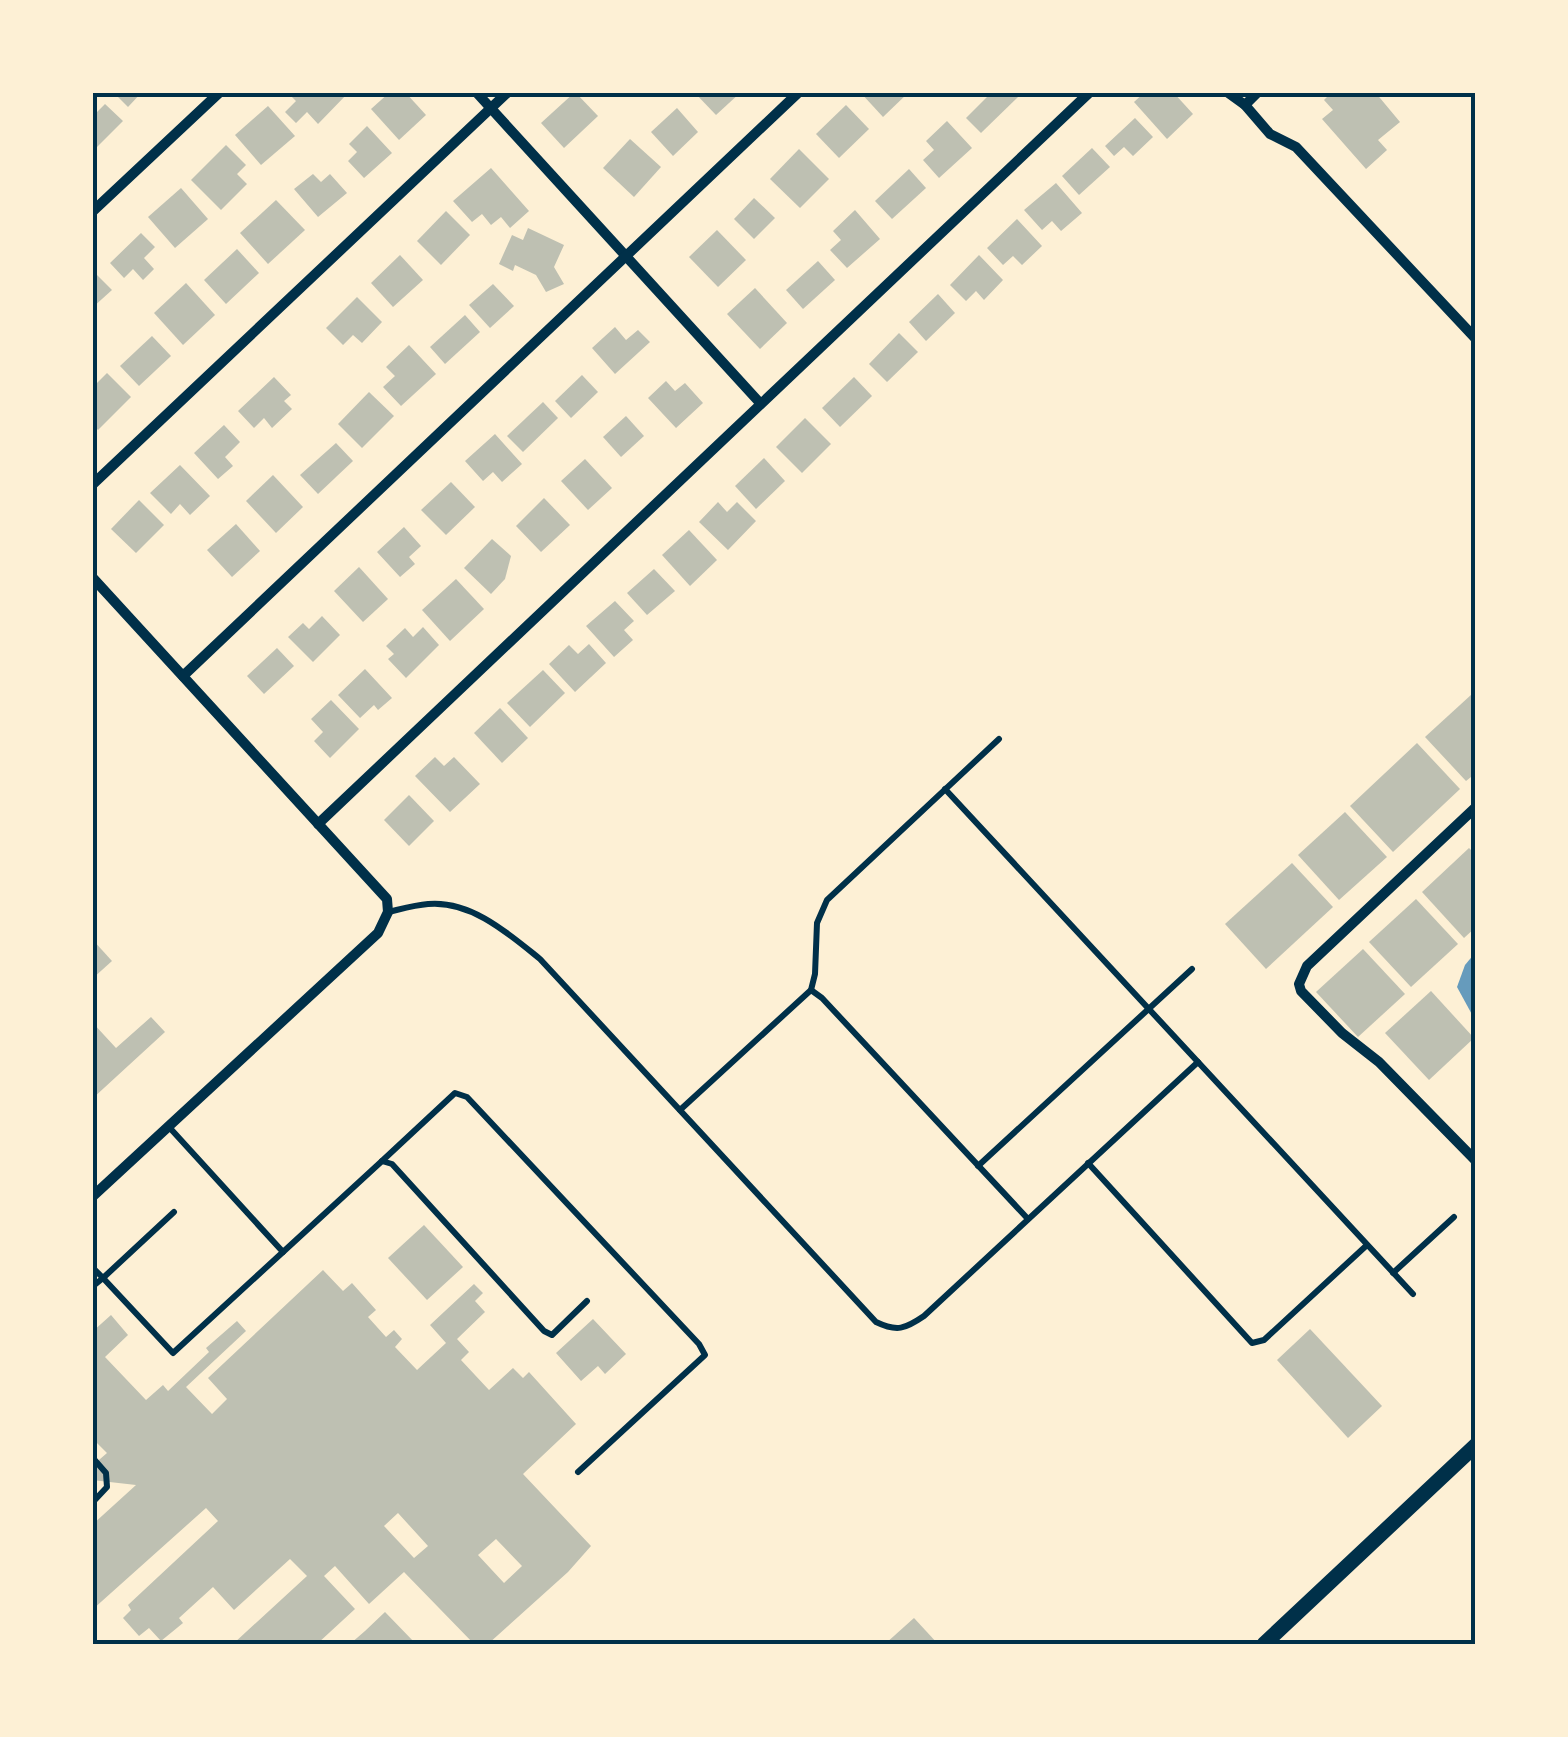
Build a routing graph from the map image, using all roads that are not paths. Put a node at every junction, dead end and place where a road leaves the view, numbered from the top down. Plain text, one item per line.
1 (220, 92) edge
2 (476, 92) edge
3 (508, 92) edge
4 (800, 92) edge
5 (1090, 92) edge
6 (1227, 92) edge
7 (1258, 92) edge
8 (1245, 105) junction
9 (491, 109) junction
10 (92, 212) edge
11 (625, 257) junction
12 (1476, 339) edge
13 (760, 403) junction
14 (92, 485) edge
15 (92, 577) edge
16 (183, 676) junction
17 (1000, 738) dead end
18 (945, 789) junction
19 (1476, 807) edge
20 (318, 824) junction
21 (388, 912) junction
22 (1192, 969) dead end
23 (811, 990) junction
24 (1149, 1010) junction
25 (1198, 1062) junction
26 (680, 1110) junction
27 (168, 1126) junction
28 (382, 1162) junction
29 (1476, 1162) edge
30 (1088, 1163) junction
31 (978, 1166) junction
32 (92, 1198) edge
33 (174, 1212) dead end
34 (1454, 1217) dead end
35 (1028, 1220) junction
36 (1367, 1245) junction
37 (283, 1252) junction
38 (92, 1266) edge
39 (1393, 1273) junction
40 (102, 1278) junction
41 (92, 1287) edge
42 (1412, 1294) dead end
43 (587, 1301) dead end
44 (1476, 1445) edge
45 (92, 1458) edge
46 (578, 1472) dead end
47 (92, 1503) edge
48 (1264, 1644) edge

1 - 10 street
2 - 9 street
3 - 9 street
4 - 11 street
5 - 13 street
6 - 8 street
7 - 8 street
8 - 12 street
9 - 11 street
9 - 14 street
11 - 13 street
11 - 16 street
13 - 20 street
15 - 16 street
16 - 20 street
17 - 18 lane
18 - 23 lane
18 - 24 lane
19 - 29 street
20 - 21 street
21 - 26 lane
21 - 27 street
22 - 24 lane
23 - 26 lane
23 - 31 lane
24 - 25 lane
24 - 31 lane
25 - 30 lane
25 - 36 lane
26 - 35 lane
27 - 32 street
27 - 37 lane
28 - 37 lane
28 - 43 lane
28 - 46 lane
30 - 35 lane
30 - 36 lane
31 - 35 lane
33 - 40 lane
34 - 39 lane
36 - 39 lane
37 - 40 lane
38 - 40 lane
39 - 42 lane
40 - 41 lane
44 - 48 street
45 - 47 lane

